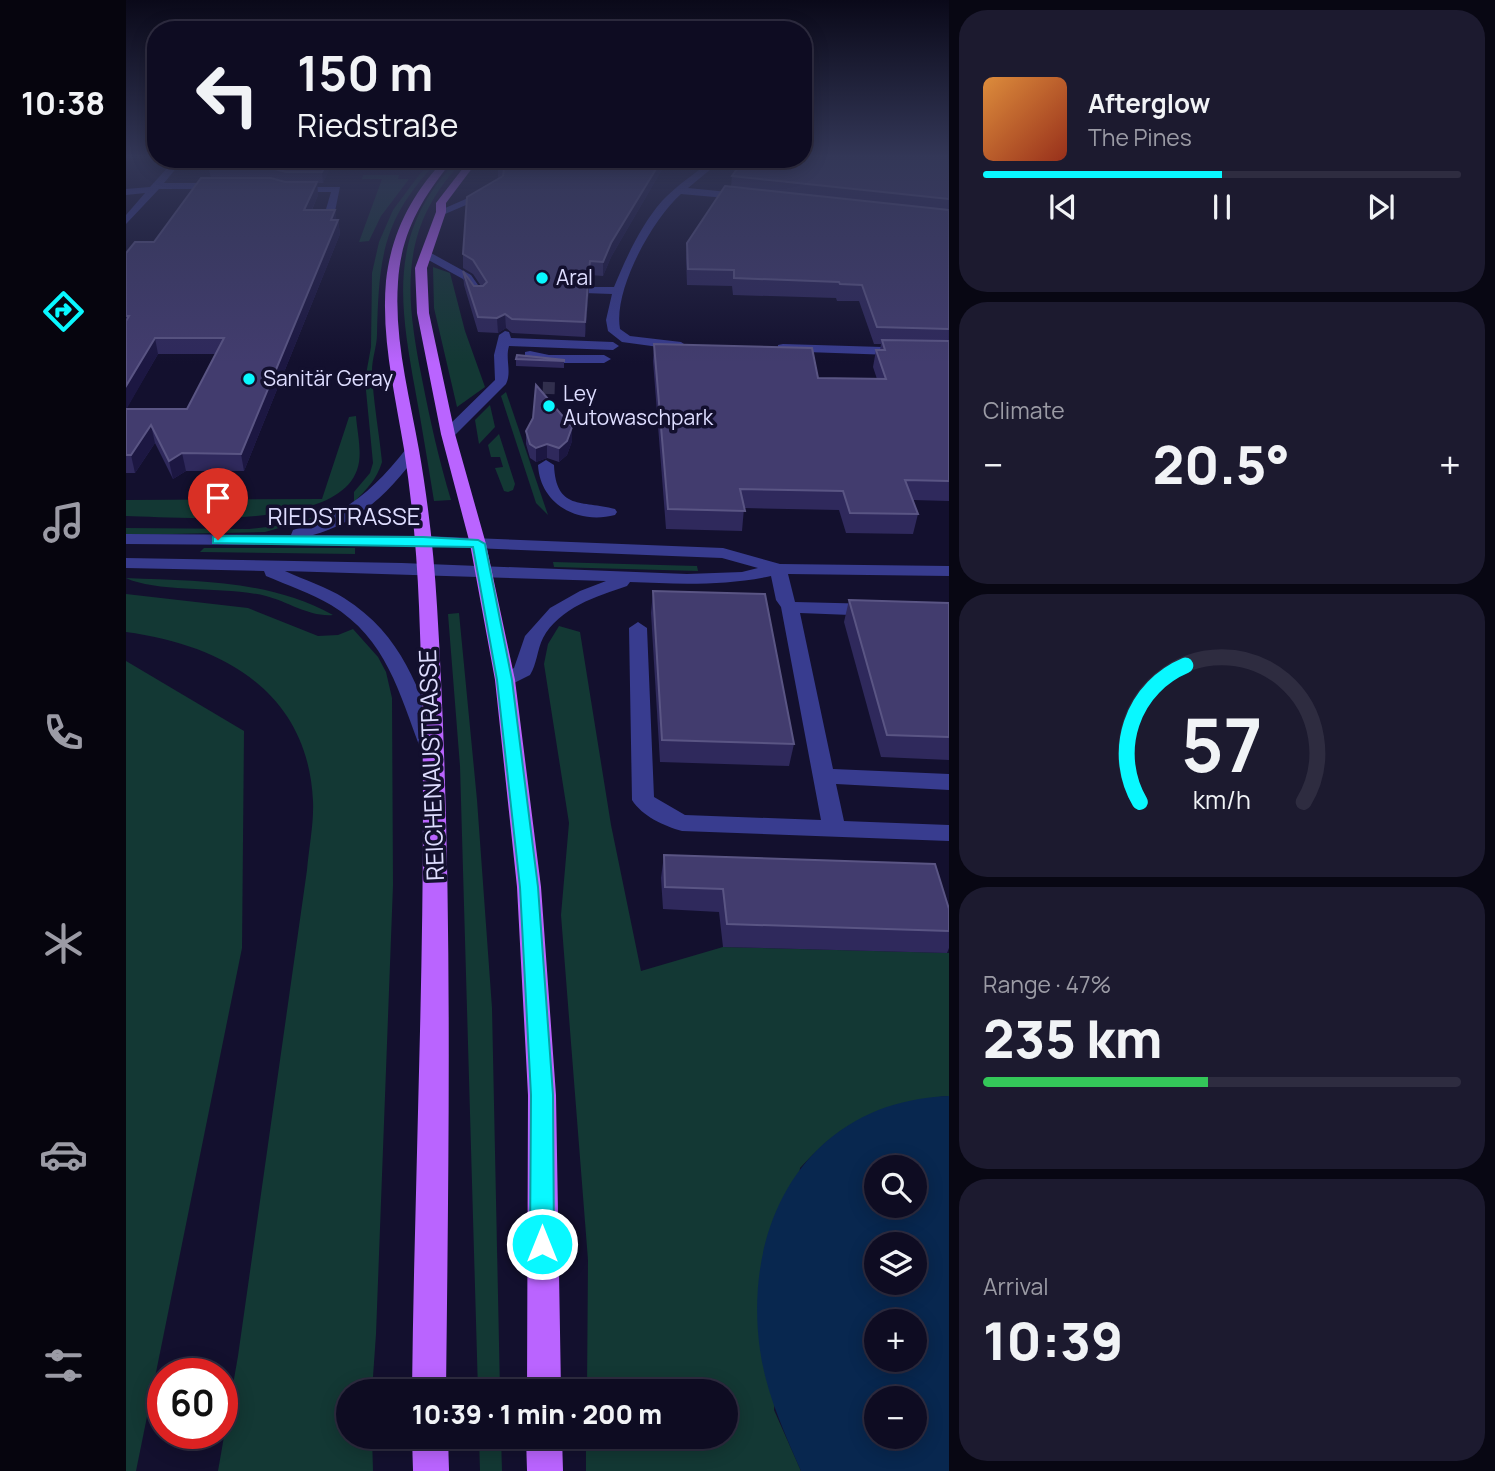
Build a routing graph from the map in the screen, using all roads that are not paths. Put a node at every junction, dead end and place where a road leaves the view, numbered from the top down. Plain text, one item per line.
1 (405, 226) edge
2 (436, 226) edge
3 (648, 226) edge
4 (427, 254) junction
5 (478, 288) edge
6 (584, 290) edge
7 (619, 291) junction
8 (558, 337) junction
9 (504, 344) junction
10 (613, 346) dead end
11 (696, 346) edge
12 (775, 348) edge
13 (949, 353) edge
14 (549, 359) junction
15 (604, 359) dead end
16 (448, 434) junction
17 (411, 452) junction
18 (546, 465) edge
19 (609, 512) dead end
20 (126, 539) edge
21 (273, 541) junction
22 (423, 541) junction
23 (478, 544) junction
24 (126, 563) edge
25 (258, 566) junction
26 (425, 569) junction
27 (778, 569) junction
28 (949, 571) edge
29 (484, 572) junction
30 (633, 578) junction
31 (790, 607) junction
32 (896, 611) edge
33 (638, 628) dead end
34 (505, 680) junction
35 (432, 750) junction
36 (822, 776) junction
37 (949, 782) edge
38 (834, 830) junction
39 (949, 833) edge
40 (429, 1379) edge
41 (544, 1379) edge
42 (430, 1449) edge
43 (544, 1449) edge
44 (431, 1471) edge
45 (545, 1471) edge

1 - 17 main road, REICHENAUSTRASSE
2 - 4 main road
3 - 7 street
4 - 5 street
4 - 16 main road
6 - 7 street
7 - 11 street
8 - 9 street
8 - 10 street
8 - 14 street
9 - 14 street
9 - 16 street
12 - 13 street
14 - 15 street
16 - 23 main road
17 - 21 street
17 - 22 main road, REICHENAUSTRASSE
18 - 19 street
20 - 21 street, RIEDSTRASSE
21 - 22 street, RIEDSTRASSE
22 - 23 street, RIEDSTRASSE
22 - 26 main road, REICHENAUSTRASSE
23 - 27 street, RIEDSTRASSE
23 - 29 main road
24 - 25 street, RIEDSTRASSE
25 - 26 street, RIEDSTRASSE
25 - 35 street
26 - 29 street, RIEDSTRASSE
26 - 35 main road, REICHENAUSTRASSE
27 - 28 street
27 - 30 street, RIEDSTRASSE
27 - 31 street
29 - 30 street, RIEDSTRASSE
29 - 34 main road
30 - 34 street
31 - 32 street
31 - 36 street
33 - 38 street
34 - 41 main road
35 - 40 main road, REICHENAUSTRASSE
36 - 37 street
36 - 38 street
38 - 39 street
42 - 44 main road
43 - 45 main road

